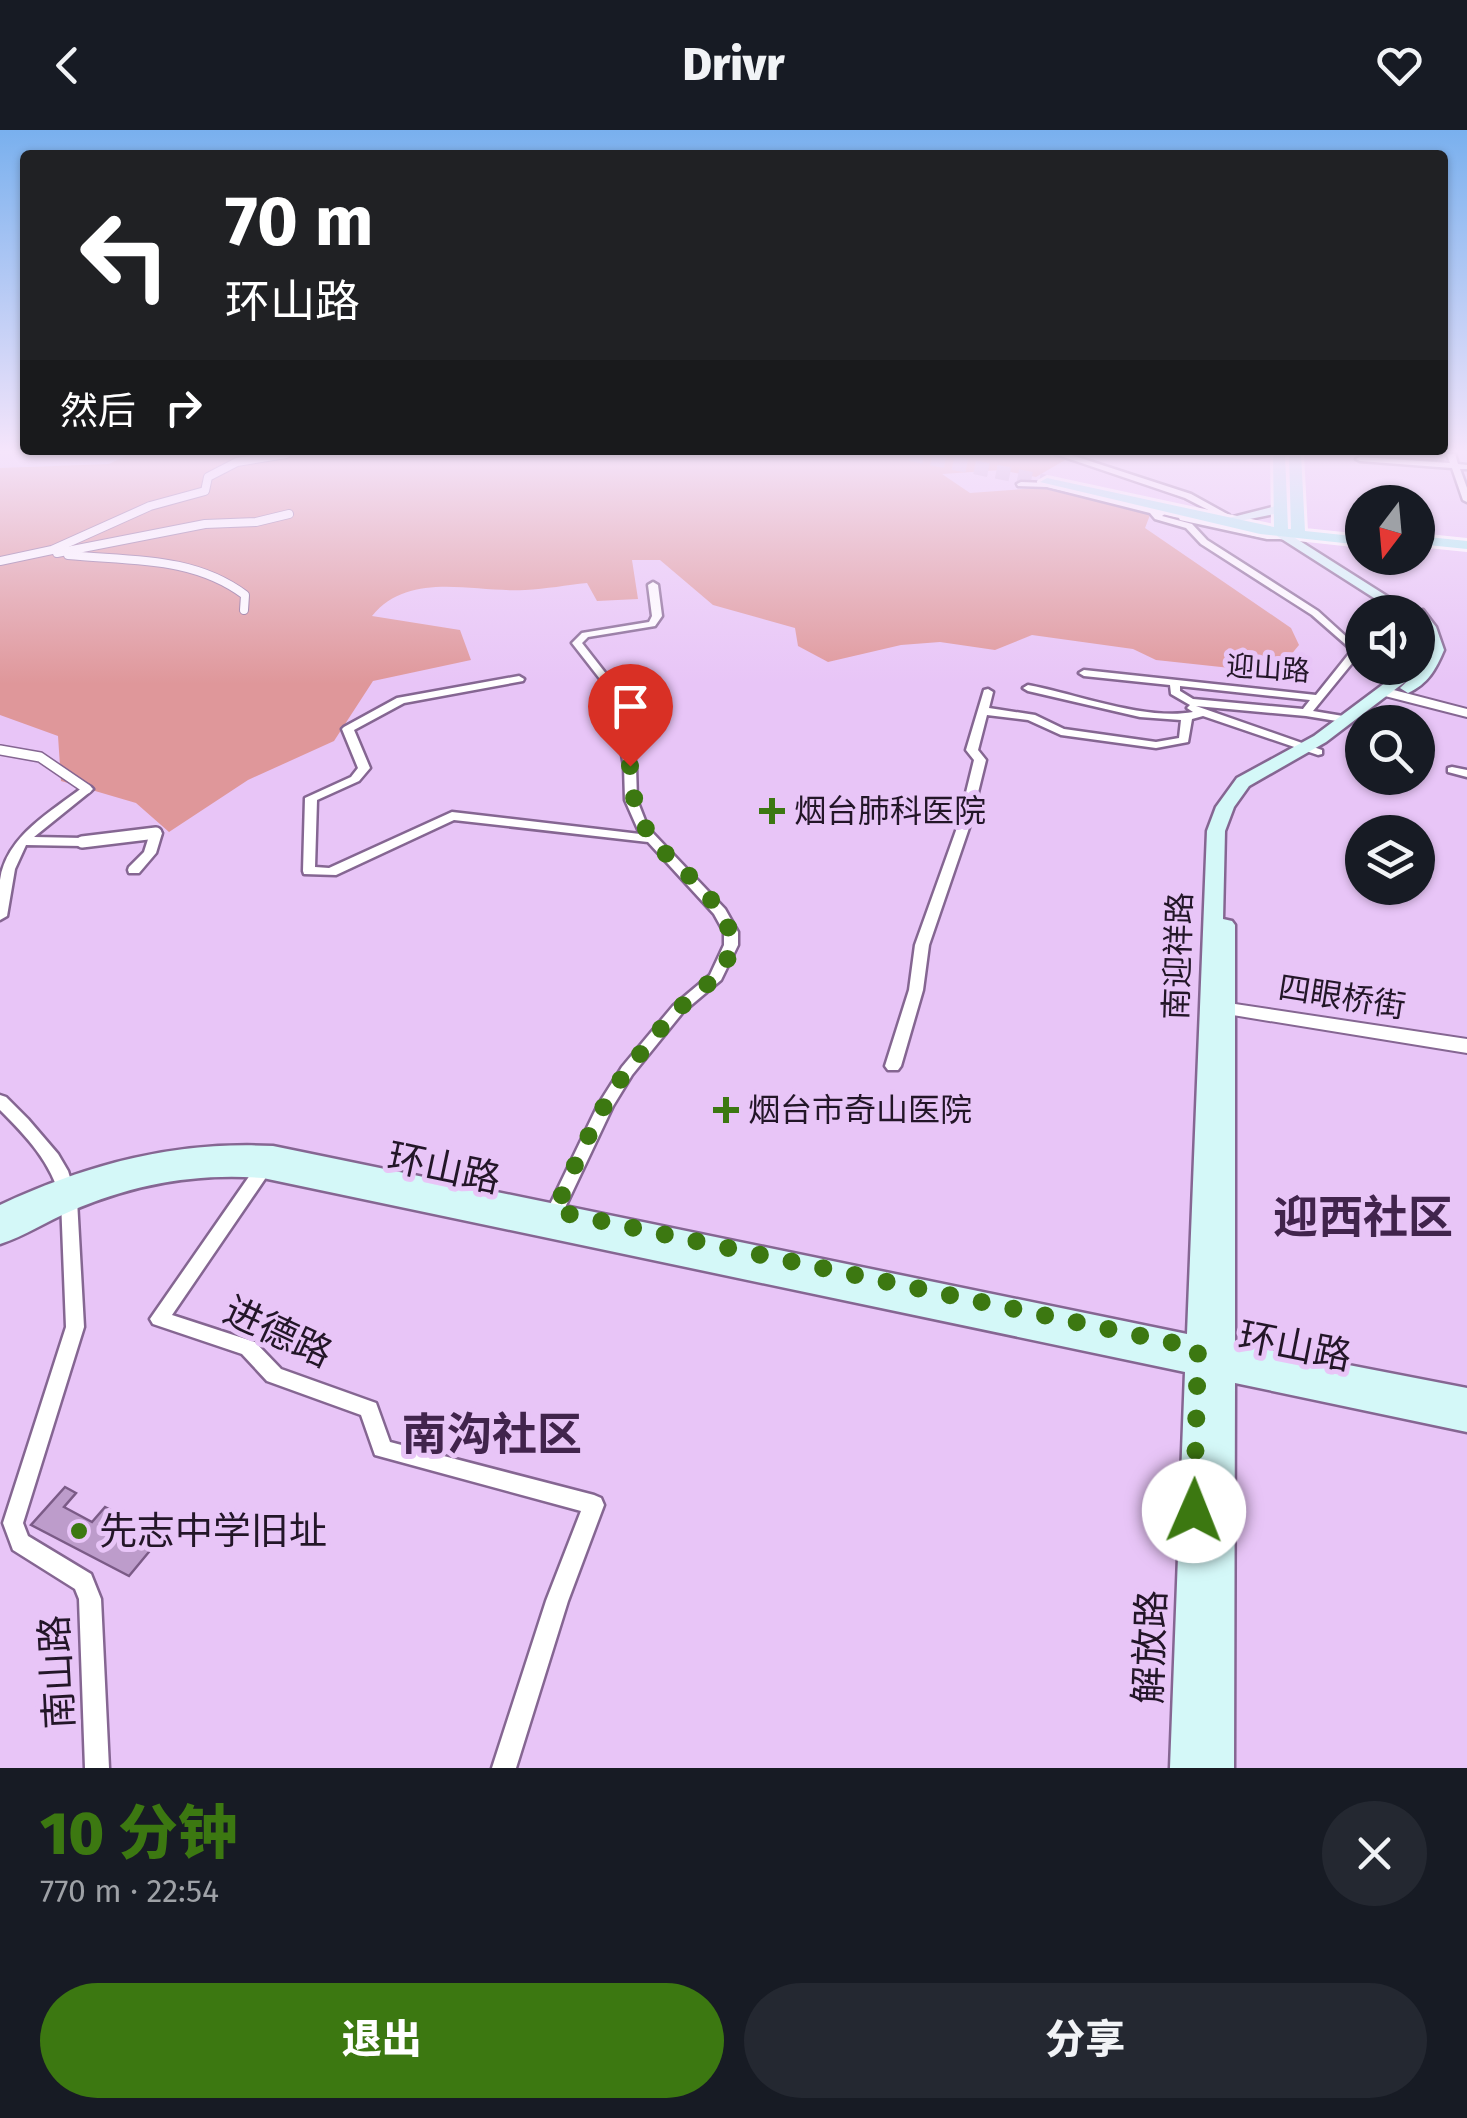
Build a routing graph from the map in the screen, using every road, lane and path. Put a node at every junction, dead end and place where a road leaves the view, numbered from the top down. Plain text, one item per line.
1 (92, 530) edge
2 (172, 530) edge
3 (1193, 530) edge
4 (1241, 530) edge
5 (1289, 531) junction
6 (1345, 536) edge
7 (1435, 545) edge
8 (1467, 548) edge
9 (55, 553) junction
10 (33, 555) junction
11 (0, 561) edge
12 (653, 585) dead end
13 (1381, 595) edge
14 (1389, 595) edge
15 (244, 610) dead end
16 (1084, 673) dead end
17 (519, 679) dead end
18 (1175, 682) junction
19 (1399, 685) edge
20 (1404, 685) edge
21 (1028, 688) dead end
22 (988, 692) dead end
23 (1392, 694) junction
24 (1317, 699) dead end
25 (1190, 702) junction
26 (1379, 705) edge
27 (984, 711) junction
28 (1306, 712) junction
29 (1467, 712) edge
30 (1193, 716) junction
31 (1345, 720) edge
32 (1345, 730) edge
33 (0, 750) edge
34 (1311, 750) junction
35 (1452, 770) dead end
36 (1467, 774) edge
37 (87, 788) joint
38 (156, 834) joint
39 (22, 840) junction
40 (652, 840) junction
41 (82, 842) joint
42 (134, 870) dead end
43 (0, 916) edge
44 (1216, 1007) junction
45 (1467, 1046) edge
46 (893, 1066) dead end
47 (0, 1101) edge
48 (262, 1168) junction
49 (68, 1193) junction
50 (555, 1211) junction
51 (0, 1216) edge
52 (0, 1234) edge
53 (1209, 1358) junction
54 (1467, 1400) edge
55 (1467, 1419) edge
56 (97, 1768) edge
57 (504, 1768) edge
58 (1187, 1768) edge
59 (1216, 1768) edge

1 - 10 street
2 - 9 street
3 - 18 street, 迎山路
4 - 5 street
5 - 6 main road
5 - 13 main road
5 - 14 main road, 南迎祥路
7 - 8 main road
9 - 10 street
9 - 15 street
10 - 11 street
12 - 40 street
16 - 18 street, 迎山路
17 - 40 street
18 - 25 street
19 - 23 main road, 南迎祥路
20 - 23 main road, 南迎祥路
21 - 30 street
22 - 27 street
23 - 26 main road, 南迎祥路
23 - 29 street
24 - 28 street
25 - 28 street
25 - 30 street
27 - 30 street
27 - 46 street
28 - 31 street
30 - 34 street
32 - 34 main road, 南迎祥路
33 - 37 street
34 - 44 main road, 南迎祥路
35 - 36 street
37 - 39 street
38 - 41 street
38 - 42 street
39 - 41 street
39 - 43 street
40 - 50 street
44 - 45 street, 四眼桥街
44 - 53 main road, 南迎祥路
47 - 49 street
48 - 49 main road, 环山路
48 - 53 main road, 环山路
48 - 57 street, 进德路
49 - 50 main road, 环山路
49 - 51 main road, 环山路
49 - 52 main road, 环山路
49 - 56 street, 南山路
50 - 53 main road, 环山路
53 - 54 main road, 环山路
53 - 55 main road, 环山路
53 - 58 main road, 解放路
53 - 59 main road, 解放路

